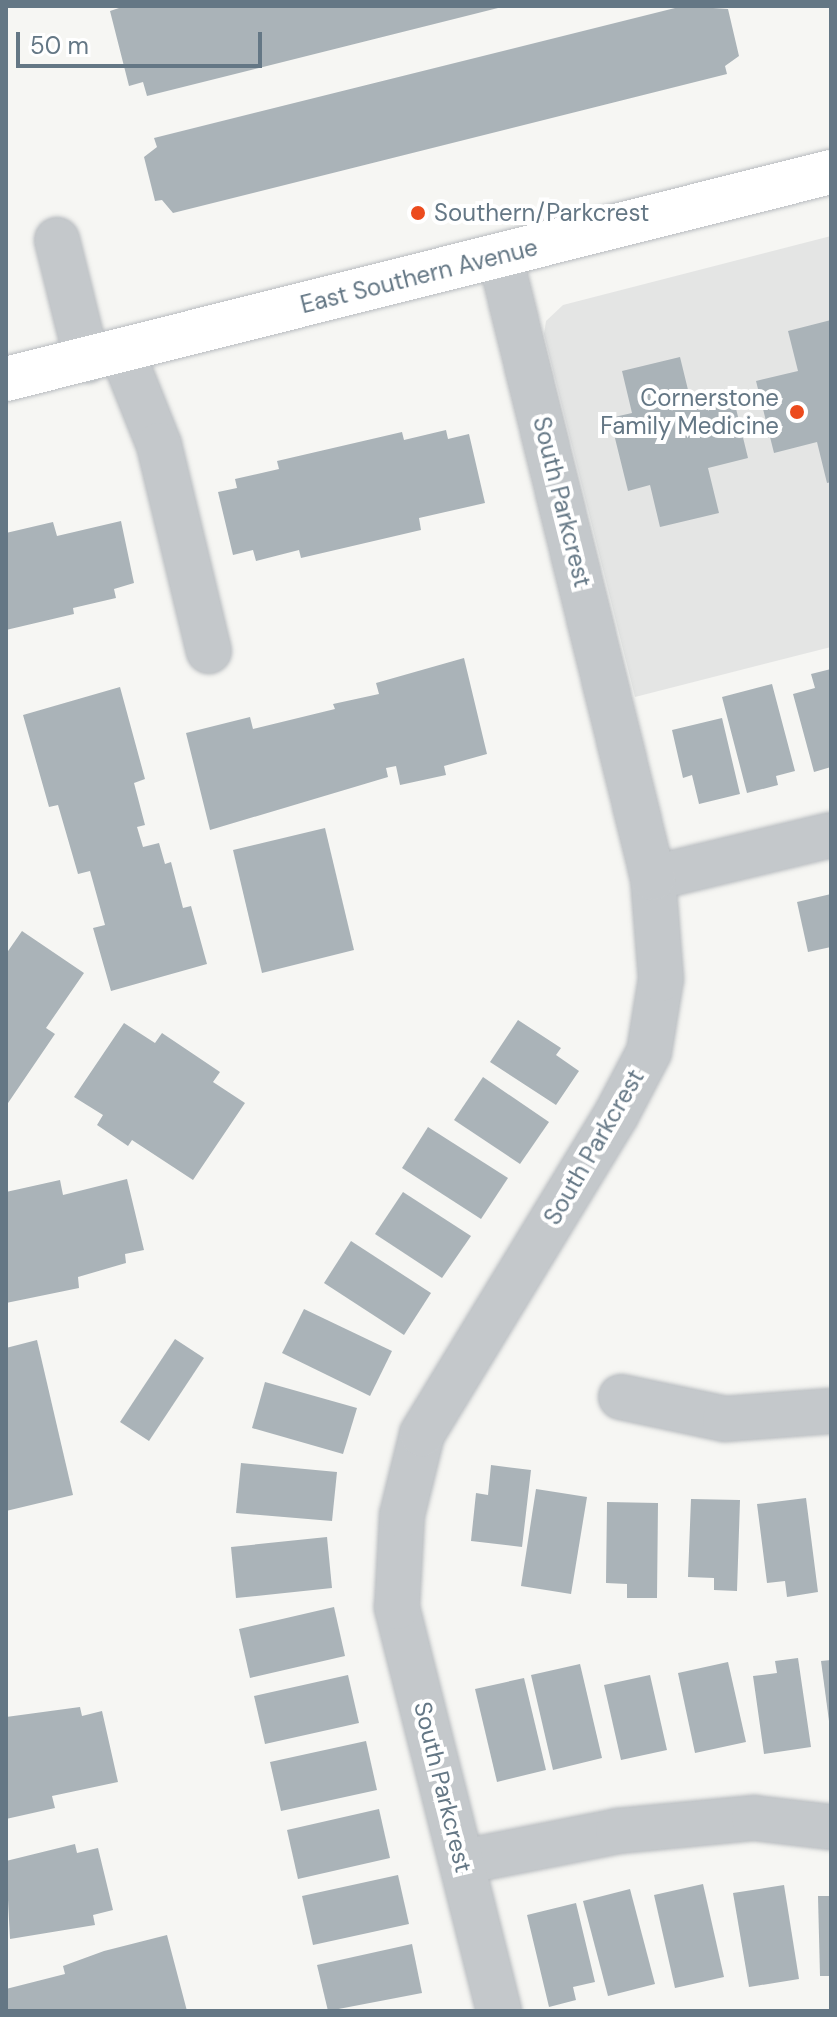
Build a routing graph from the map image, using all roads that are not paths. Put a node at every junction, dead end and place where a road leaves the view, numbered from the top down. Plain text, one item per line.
1 (831, 172) edge
2 (57, 240) dead end
3 (500, 256) junction
4 (104, 356) junction
5 (6, 379) edge
6 (195, 654) dead end
7 (831, 835) edge
8 (653, 878) junction
9 (621, 1397) dead end
10 (831, 1411) edge
11 (831, 1827) edge
12 (462, 1862) junction
13 (499, 2011) edge

1 - 3 main road, East Southern Avenue
2 - 4 street
3 - 4 main road, East Southern Avenue
3 - 8 street, South Parkcrest
4 - 5 main road, East Southern Avenue
4 - 6 street
7 - 8 street
8 - 12 street, South Parkcrest
9 - 10 street
11 - 12 street
12 - 13 street, South Parkcrest

